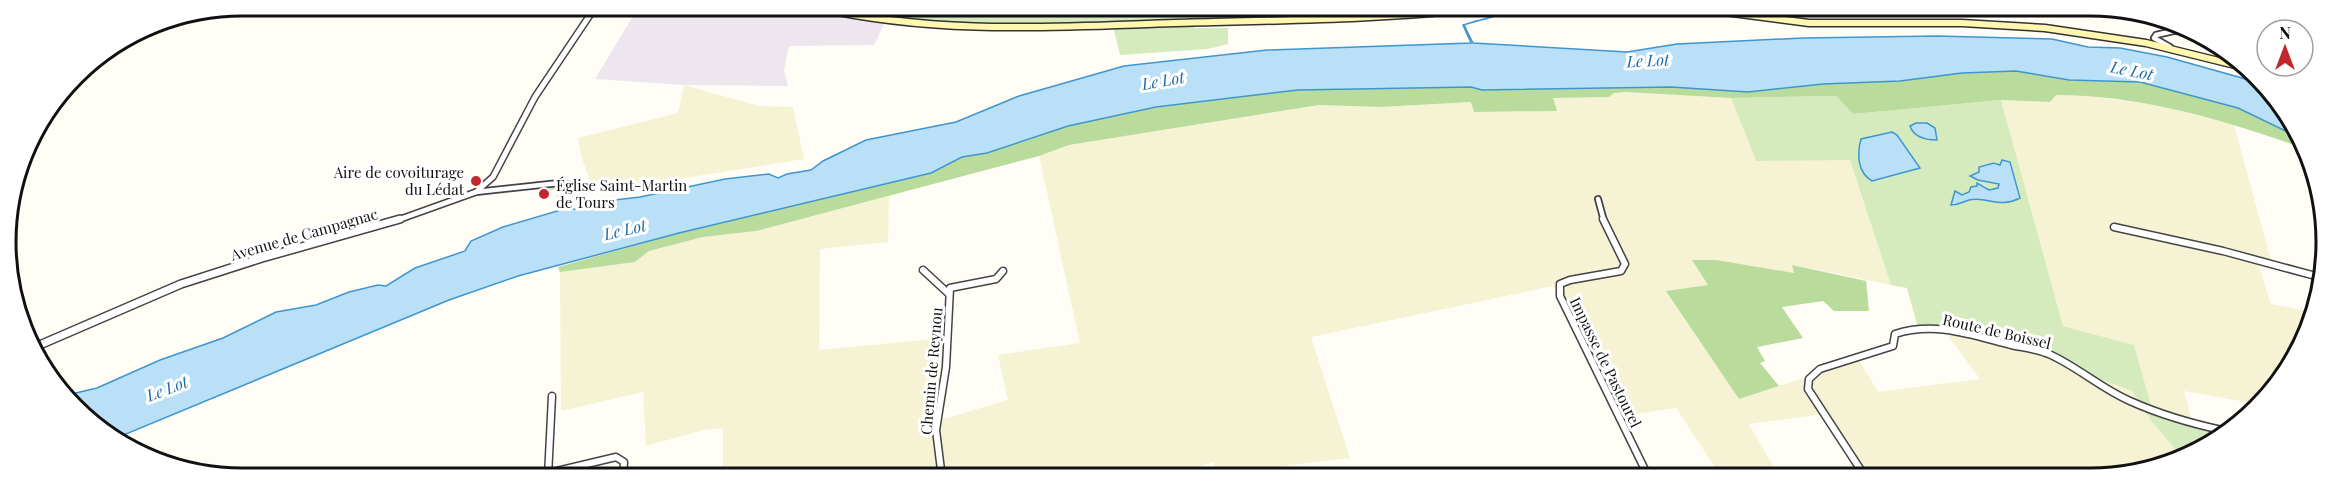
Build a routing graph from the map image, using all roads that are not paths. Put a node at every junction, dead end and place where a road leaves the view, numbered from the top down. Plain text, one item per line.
1 (589, 16) edge
2 (856, 16) edge
3 (1304, 16) edge
4 (1399, 16) edge
5 (1748, 16) edge
6 (1305, 19) junction
7 (2170, 31) edge
8 (2180, 51) junction
9 (2228, 63) edge
10 (586, 186) dead end
11 (476, 192) junction
12 (1598, 200) dead end
13 (2114, 227) dead end
14 (923, 270) dead end
15 (1003, 271) dead end
16 (2314, 275) edge
17 (949, 294) junction
18 (41, 344) edge
19 (552, 396) dead end
20 (2218, 429) edge
21 (548, 468) edge
22 (570, 468) edge
23 (624, 468) edge
24 (941, 468) edge
25 (1644, 468) edge
26 (1859, 468) edge

1 - 11 street, Avenue de Campagnac
2 - 6 main road
3 - 6 street
4 - 6 main road
5 - 8 main road
7 - 8 street
8 - 9 main road
10 - 11 street
11 - 18 street, Avenue de Campagnac
12 - 25 street, Impasse de Pastourel
13 - 16 street
14 - 17 street
15 - 17 street, Chemin de Reynou
17 - 24 street, Chemin de Reynou
19 - 21 street
20 - 26 street, Route de Boissel
22 - 23 street

